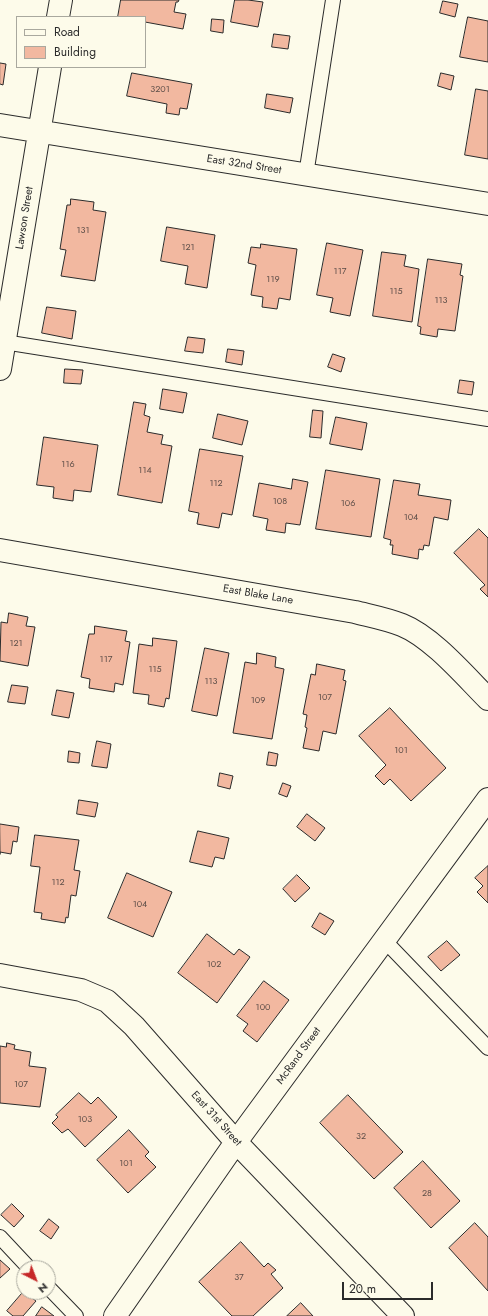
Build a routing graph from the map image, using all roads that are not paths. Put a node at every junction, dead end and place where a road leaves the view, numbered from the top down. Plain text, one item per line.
1 (60, 0) edge
2 (333, 0) edge
3 (58, 16) edge
4 (50, 68) edge
5 (0, 125) edge
6 (39, 132) junction
7 (306, 175) junction
8 (488, 204) edge
9 (4, 342) junction
10 (0, 369) edge
11 (488, 419) edge
12 (0, 550) edge
13 (488, 699) edge
14 (488, 799) edge
15 (384, 940) junction
16 (0, 974) edge
17 (488, 1048) edge
18 (236, 1142) junction
19 (0, 1237) edge
20 (22, 1260) edge
21 (56, 1295) edge
22 (76, 1316) edge
23 (115, 1316) edge
24 (403, 1316) edge

1 - 3 street
2 - 7 lane
4 - 6 street, Lawson Street
5 - 6 street, East 32nd Street
6 - 7 street, East 32nd Street
6 - 9 street, Lawson Street
7 - 8 street, East 32nd Street
9 - 10 street, Lawson Street
9 - 11 lane
12 - 13 street, East Blake Lane
14 - 15 street, McRand Street
15 - 17 lane
15 - 18 street, McRand Street
16 - 18 street, East 31st Street
18 - 23 street, McRand Street
18 - 24 street, East 31st Street
19 - 20 lane
21 - 22 lane

